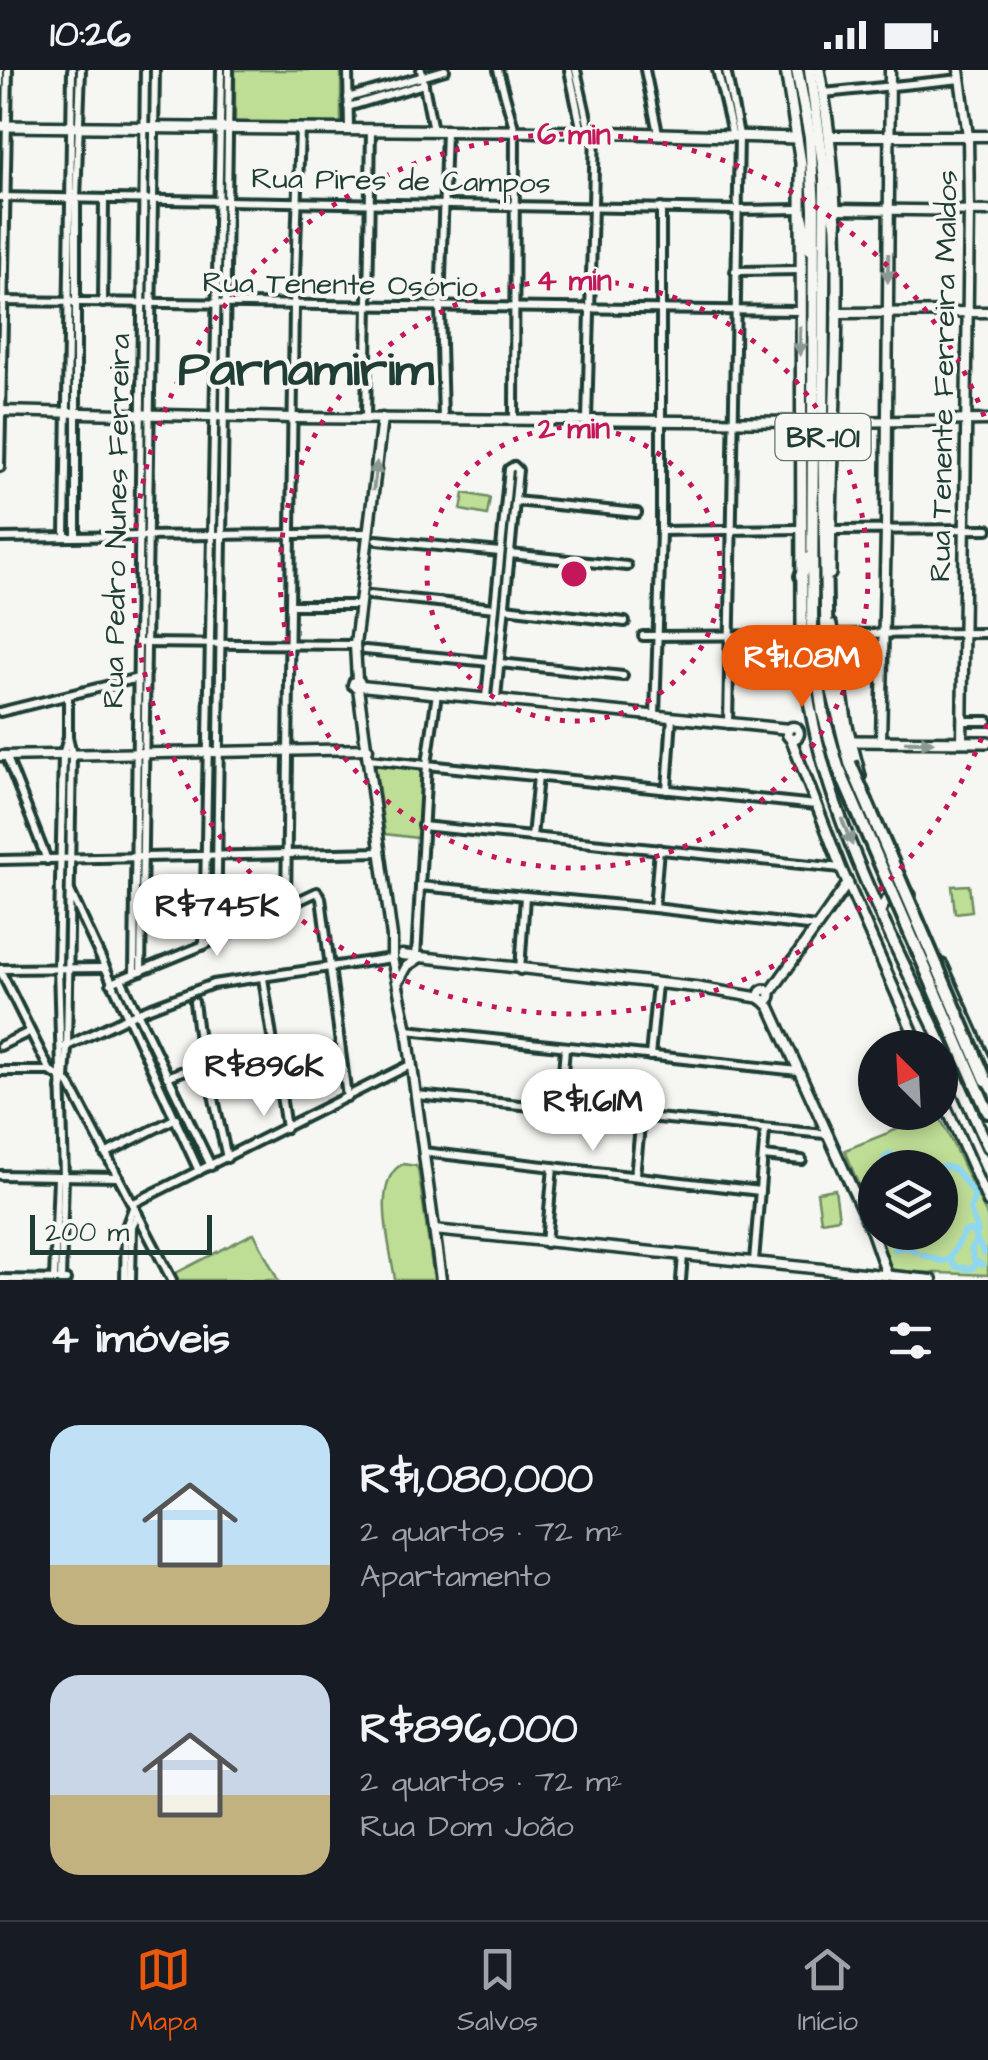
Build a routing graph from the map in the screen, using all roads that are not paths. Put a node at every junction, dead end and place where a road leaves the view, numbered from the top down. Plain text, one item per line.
1 (0, 70) edge
2 (8, 70) edge
3 (72, 70) edge
4 (81, 70) edge
5 (145, 70) edge
6 (155, 70) edge
7 (220, 70) edge
8 (229, 70) edge
9 (348, 70) edge
10 (446, 70) edge
11 (498, 70) edge
12 (572, 70) edge
13 (645, 70) edge
14 (717, 70) edge
15 (726, 70) edge
16 (786, 70) edge
17 (797, 70) edge
18 (810, 70) edge
19 (819, 70) edge
20 (890, 70) edge
21 (960, 75) edge
22 (422, 77) edge
23 (0, 84) edge
24 (890, 86) junction
25 (824, 93) junction
26 (348, 102) junction
27 (3, 126) edge
28 (75, 126) junction
29 (149, 127) junction
30 (224, 128) junction
31 (300, 129) junction
32 (348, 130) junction
33 (371, 130) junction
34 (433, 131) junction
35 (446, 131) junction
36 (515, 132) junction
37 (589, 132) junction
38 (658, 133) junction
39 (831, 136) junction
40 (889, 136) junction
41 (968, 136) junction
42 (988, 136) edge
43 (736, 138) junction
44 (797, 138) junction
45 (825, 178) junction
46 (3, 196) edge
47 (72, 199) junction
48 (104, 200) junction
49 (142, 200) junction
50 (152, 200) junction
51 (222, 200) junction
52 (298, 202) junction
53 (370, 204) junction
54 (444, 204) junction
55 (516, 205) junction
56 (591, 206) junction
57 (662, 208) junction
58 (836, 209) junction
59 (889, 209) junction
60 (736, 210) junction
61 (988, 210) edge
62 (969, 211) junction
63 (802, 212) junction
64 (836, 223) junction
65 (814, 267) junction
66 (800, 270) junction
67 (735, 271) junction
68 (1, 301) edge
69 (73, 302) junction
70 (103, 303) junction
71 (147, 304) junction
72 (220, 305) junction
73 (294, 306) junction
74 (368, 306) junction
75 (440, 308) junction
76 (514, 308) junction
77 (589, 309) junction
78 (660, 309) junction
79 (800, 310) junction
80 (734, 311) junction
81 (966, 312) junction
82 (988, 312) edge
83 (836, 313) junction
84 (887, 314) junction
85 (0, 410) edge
86 (71, 412) junction
87 (144, 414) junction
88 (219, 416) junction
89 (292, 418) junction
90 (366, 418) junction
91 (382, 418) junction
92 (442, 418) junction
93 (514, 419) junction
94 (587, 420) junction
95 (964, 420) junction
96 (988, 420) edge
97 (662, 421) junction
98 (734, 422) junction
99 (800, 422) junction
100 (834, 422) junction
101 (886, 422) junction
102 (0, 467) edge
103 (508, 478) junction
104 (517, 479) junction
105 (515, 501) junction
106 (636, 512) dead end
107 (988, 528) edge
108 (800, 529) junction
109 (964, 529) junction
110 (830, 530) junction
111 (886, 530) junction
112 (502, 531) junction
113 (731, 531) junction
114 (512, 532) junction
115 (661, 532) junction
116 (292, 534) junction
117 (367, 534) junction
118 (65, 536) junction
119 (76, 536) junction
120 (138, 536) junction
121 (148, 536) junction
122 (216, 536) junction
123 (0, 538) edge
124 (377, 540) dead end
125 (500, 552) junction
126 (811, 552) junction
127 (510, 554) junction
128 (627, 566) dead end
129 (801, 576) junction
130 (497, 585) junction
131 (507, 586) junction
132 (370, 595) dead end
133 (290, 605) junction
134 (360, 605) junction
135 (495, 608) junction
136 (505, 608) junction
137 (625, 622) dead end
138 (962, 633) junction
139 (988, 633) edge
140 (831, 634) junction
141 (884, 634) junction
142 (802, 635) junction
143 (644, 636) dead end
144 (731, 636) junction
145 (659, 638) junction
146 (492, 640) junction
147 (502, 642) junction
148 (141, 643) junction
149 (290, 644) junction
150 (355, 645) junction
151 (210, 646) junction
152 (220, 646) junction
153 (365, 650) dead end
154 (490, 662) junction
155 (500, 663) junction
156 (623, 676) dead end
157 (140, 678) junction
158 (358, 684) junction
159 (437, 693) junction
160 (68, 696) junction
161 (491, 698) junction
162 (0, 712) edge
163 (810, 713) junction
164 (655, 716) junction
165 (672, 717) junction
166 (962, 721) junction
167 (988, 721) edge
168 (728, 724) junction
169 (794, 736) junction
170 (816, 740) junction
171 (881, 740) junction
172 (850, 742) junction
173 (962, 742) junction
174 (988, 742) edge
175 (289, 750) junction
176 (212, 752) junction
177 (140, 753) junction
178 (369, 754) junction
179 (68, 755) junction
180 (3, 756) edge
181 (427, 764) junction
182 (844, 765) junction
183 (538, 776) junction
184 (666, 790) junction
185 (134, 792) junction
186 (144, 792) junction
187 (816, 805) junction
188 (422, 826) junction
189 (532, 837) junction
190 (658, 849) junction
191 (382, 852) junction
192 (287, 854) junction
193 (206, 855) junction
194 (215, 855) junction
195 (134, 856) junction
196 (143, 856) junction
197 (65, 859) junction
198 (0, 860) edge
199 (48, 860) junction
200 (841, 868) junction
201 (899, 870) junction
202 (848, 883) junction
203 (869, 884) junction
204 (420, 886) junction
205 (68, 888) junction
206 (910, 895) junction
207 (526, 896) junction
208 (834, 902) junction
209 (286, 905) junction
210 (858, 905) junction
211 (654, 908) junction
212 (880, 912) junction
213 (138, 922) junction
214 (816, 927) junction
215 (216, 939) junction
216 (204, 945) junction
217 (398, 958) junction
218 (418, 958) junction
219 (63, 966) junction
220 (329, 967) junction
221 (104, 968) junction
222 (0, 969) edge
223 (520, 970) junction
224 (138, 972) junction
225 (263, 978) junction
226 (121, 979) junction
227 (400, 981) junction
228 (111, 983) junction
229 (657, 984) junction
230 (766, 996) junction
231 (194, 1002) dead end
232 (136, 1013) junction
233 (127, 1017) junction
234 (408, 1030) junction
235 (912, 1030) edge
236 (29, 1032) junction
237 (0, 1046) edge
238 (63, 1047) junction
239 (565, 1048) junction
240 (650, 1056) junction
241 (202, 1064) junction
242 (412, 1064) junction
243 (988, 1067) edge
244 (0, 1071) edge
245 (50, 1071) junction
246 (798, 1072) junction
247 (62, 1077) junction
248 (167, 1078) junction
249 (983, 1084) edge
250 (416, 1095) junction
251 (347, 1097) junction
252 (560, 1109) junction
253 (988, 1112) edge
254 (641, 1116) junction
255 (176, 1118) junction
256 (286, 1128) junction
257 (765, 1130) junction
258 (956, 1130) edge
259 (825, 1134) junction
260 (988, 1146) edge
261 (423, 1152) junction
262 (105, 1154) junction
263 (763, 1156) junction
264 (227, 1158) junction
265 (802, 1160) dead end
266 (210, 1166) junction
267 (553, 1167) junction
268 (199, 1171) junction
269 (0, 1175) edge
270 (635, 1176) junction
271 (61, 1177) junction
272 (118, 1178) junction
273 (760, 1190) junction
274 (988, 1202) edge
275 (134, 1208) junction
276 (434, 1230) junction
277 (546, 1243) junction
278 (683, 1256) junction
279 (754, 1262) junction
280 (849, 1276) edge
281 (887, 1276) junction
282 (0, 1279) edge
283 (919, 1279) edge
284 (59, 1280) edge
285 (128, 1280) edge
286 (172, 1280) edge
287 (441, 1280) edge
288 (681, 1280) edge
289 (932, 1280) edge

1 - 23 street
2 - 27 street
3 - 28 street
4 - 28 street
5 - 29 street, Rua Pedro Nunes Ferreira
6 - 29 street, Rua Pedro Nunes Ferreira
7 - 30 street
8 - 30 street
9 - 26 street
10 - 22 street
11 - 36 street
12 - 37 street
13 - 38 street
14 - 43 street
15 - 43 street
16 - 44 main road
17 - 65 highway, BR-101
18 - 45 highway, BR-101
19 - 25 main road
20 - 24 street
21 - 24 street
21 - 41 street, Rua Tenente Ferreira Maldos
22 - 26 street
22 - 34 street
24 - 25 street
24 - 40 street
25 - 39 main road
26 - 32 street
27 - 28 main road
27 - 46 street
28 - 29 main road
28 - 47 street
29 - 30 main road
29 - 49 street, Rua Pedro Nunes Ferreira
29 - 50 street, Rua Pedro Nunes Ferreira
30 - 31 main road
30 - 51 street
31 - 32 main road
31 - 52 street
32 - 33 main road
33 - 34 main road
33 - 53 street
34 - 35 main road
35 - 36 main road
35 - 54 street
36 - 37 main road
36 - 55 street
37 - 38 main road
37 - 56 street
38 - 43 main road
39 - 40 street
39 - 58 main road
40 - 41 street
40 - 59 street
41 - 42 street
41 - 62 street, Rua Tenente Ferreira Maldos
43 - 44 main road
43 - 60 street
44 - 63 main road
45 - 64 highway
45 - 182 highway, BR-101
46 - 47 street, Rua Pires de Campos
46 - 68 street
47 - 48 street, Rua Pires de Campos
47 - 69 street
48 - 49 street, Rua Pires de Campos
48 - 70 street
49 - 50 street, Rua Pires de Campos
49 - 71 street, Rua Pedro Nunes Ferreira
50 - 51 street, Rua Pires de Campos
50 - 71 street, Rua Pedro Nunes Ferreira
51 - 52 street, Rua Pires de Campos
51 - 72 street
52 - 53 street, Rua Pires de Campos
52 - 73 street
53 - 54 street, Rua Pires de Campos
53 - 74 street
54 - 55 street, Rua Pires de Campos
54 - 75 street
55 - 56 street, Rua Pires de Campos
55 - 76 street
56 - 57 street, Rua Pires de Campos
56 - 77 street
57 - 60 street, Rua Pires de Campos
57 - 78 street
58 - 59 street
58 - 64 main road
59 - 62 street
59 -> 84 street
60 - 63 street, Rua Pires de Campos
60 - 67 street
61 - 62 street
62 - 81 street, Rua Tenente Ferreira Maldos
63 - 65 highway
63 - 66 main road
64 - 83 main road
65 - 126 highway, BR-101
66 - 67 street
66 - 79 main road
67 - 80 street
68 - 69 street, Rua Tenente Osório
68 - 85 street
69 - 70 street, Rua Tenente Osório
69 - 86 street
70 - 71 street, Rua Tenente Osório
71 - 72 street, Rua Tenente Osório
71 - 87 street, Rua Pedro Nunes Ferreira
72 - 73 street, Rua Tenente Osório
72 - 88 street
73 - 74 street, Rua Tenente Osório
73 - 89 street
74 - 75 street, Rua Tenente Osório
74 - 90 street
75 - 76 street, Rua Tenente Osório
75 - 92 street
76 - 77 street, Rua Tenente Osório
76 - 93 street
77 - 78 street, Rua Tenente Osório
77 - 94 street
78 - 80 street, Rua Tenente Osório
78 - 97 street
79 - 80 street, Rua Tenente Osório
79 -> 99 main road
80 - 98 street
81 - 82 street
81 - 84 street
81 - 95 street, Rua Tenente Ferreira Maldos
83 - 84 street
83 - 100 main road
84 - 101 street
85 - 86 street
85 - 102 street
86 - 87 street
86 - 118 street
86 - 119 street
87 - 88 street
87 - 120 street, Rua Pedro Nunes Ferreira
87 - 121 street, Rua Pedro Nunes Ferreira
88 - 89 street
88 - 122 street
89 - 90 street
89 - 116 street
90 - 91 street
91 - 92 street
117 -> 91 street
92 - 93 street
93 - 94 street
94 - 97 street
95 - 96 street
95 - 101 street
95 - 109 street, Rua Tenente Ferreira Maldos
97 - 98 street
97 - 115 street
98 - 99 street
98 - 113 street
99 - 108 main road
100 - 101 street
100 - 110 main road
101 - 111 street
103 - 104 street
103 - 104 street
103 - 112 street
104 - 105 street
105 - 106 street
105 - 114 street
107 - 109 street
108 - 113 street
108 - 129 main road
109 - 111 street
109 - 138 street, Rua Tenente Ferreira Maldos
110 - 111 street
110 - 140 main road
111 - 141 street
112 - 114 street
112 - 125 street
113 - 115 street
113 - 144 street
114 - 127 street
115 - 145 street
116 - 117 street
116 - 122 street
116 - 133 street
117 - 134 street
118 - 119 street
118 - 123 street
119 - 120 street
120 - 121 street
120 - 148 street, Rua Pedro Nunes Ferreira
121 - 122 street
121 - 148 street, Rua Pedro Nunes Ferreira
122 - 151 street
122 - 152 street
124 - 125 street
125 - 130 street
126 - 129 highway
126 - 182 highway, BR-101
127 - 128 street
127 - 131 street
129 - 142 main road
130 - 131 street
130 - 135 street
131 - 136 street
132 - 135 street
133 - 134 street
133 - 149 street
134 - 150 street
135 - 146 street
136 - 137 street
136 - 147 street
138 - 139 street
138 - 141 street
138 - 166 street, Rua Tenente Ferreira Maldos
140 - 141 street
140 - 172 main road
141 - 171 street
142 - 144 street
142 - 163 main road
143 - 145 street
144 - 145 street
144 - 168 street
145 - 164 street
146 - 147 street
146 - 154 street
147 - 155 street
148 - 151 street
148 - 157 street, Rua Pedro Nunes Ferreira
149 - 150 street
149 - 152 street
149 - 175 street
150 - 158 street
151 - 152 street
151 - 176 street
152 - 176 street
153 - 154 street
154 - 161 street
155 - 156 street
155 - 161 street
157 - 160 street
157 - 177 street, Rua Pedro Nunes Ferreira
158 - 159 street
158 - 178 street
159 - 161 street
159 - 181 street
160 - 162 street
160 - 179 street
161 - 164 street
163 - 169 street
163 - 170 main road
164 - 165 street
165 - 168 street
165 - 184 street
166 - 167 street
166 - 173 street, Rua Tenente Ferreira Maldos
168 - 169 street
169 - 170 street
169 - 187 street
170 -> 203 main road
171 - 172 main road
171 -> 173 main road
172 - 201 main road
173 - 174 main road
175 - 176 street
175 - 178 street
175 - 192 street
176 - 177 street
176 - 193 street
176 - 194 street
177 - 179 street
177 - 185 street, Rua Pedro Nunes Ferreira
177 - 186 street, Rua Pedro Nunes Ferreira
178 - 181 street
178 - 191 street
179 - 180 street
179 - 197 street
180 - 199 street
181 - 183 street
181 - 188 street
182 - 249 highway, BR-101, bridge
183 - 184 street
183 - 189 street
184 - 187 street
185 - 186 street
185 - 195 street, Rua Pedro Nunes Ferreira
186 - 196 street, Rua Pedro Nunes Ferreira
187 - 200 street
188 - 189 street
188 - 204 street
189 - 190 street
190 - 200 street
190 - 211 street
191 - 192 street
191 - 217 street
192 - 194 street
192 - 209 street
193 - 194 street
193 - 196 street
193 - 216 street
194 - 215 street
195 - 196 street
195 - 197 street
195 - 213 street, Rua Pedro Nunes Ferreira
196 - 213 street, Rua Pedro Nunes Ferreira
197 - 199 street
197 - 205 street
197 - 219 street
198 - 199 street
200 - 202 street
201 - 203 main road
201 - 206 main road
202 - 208 street
202 - 210 street
203 - 212 main road
204 - 207 street
204 - 218 street
205 - 219 street
205 - 221 street
206 - 212 main road
206 - 243 main road
207 - 211 street
207 - 223 street
208 - 210 street
208 - 214 street
209 - 215 street
209 - 220 street
210 - 235 street
211 - 214 street
212 - 260 main road
213 - 224 street, Rua Pedro Nunes Ferreira
214 - 230 street
215 - 216 street
216 - 224 street
217 - 218 street
217 - 220 street
217 - 227 street
218 - 223 street
218 - 227 street
219 - 221 street
219 - 222 street
219 - 238 street
220 - 225 street
220 - 251 street
221 - 228 street
222 - 236 street
223 - 229 street
224 - 226 street
225 - 232 street
225 - 256 street
226 - 228 street
226 - 232 street
227 - 234 street
228 - 233 street
229 - 230 street
229 - 240 street
230 - 246 street
231 - 241 street
232 - 233 street
232 - 248 street
233 - 238 street
233 - 255 street
234 - 239 street
234 - 242 street
236 - 237 street
236 - 245 street
238 - 247 street
239 - 240 street
239 - 252 street
240 - 246 street
241 - 248 street
241 - 264 street
242 - 250 street
242 - 251 street
244 - 245 street
245 - 247 street
246 - 259 street
247 - 262 street
247 - 271 street
248 - 266 street
249 - 253 highway, BR-101
250 - 252 street
250 - 261 street
251 - 256 street
252 - 254 street
254 - 257 street
254 - 270 street
255 - 262 street
255 - 268 street
256 - 264 street
257 - 259 street
257 - 263 street
258 - 274 street
259 - 281 street
261 - 267 street
261 - 276 street
262 - 272 street
263 - 265 street
263 - 273 street
264 - 266 street
266 - 268 street
267 - 270 street
267 - 277 street
268 - 275 street
269 - 271 street
270 - 273 street
271 - 272 street
271 - 284 street
272 - 275 street
273 - 279 street
275 - 285 street
275 - 286 street
276 - 277 street
276 - 287 street
277 - 278 street
278 - 279 street
278 - 288 street
279 - 280 street
280 - 281 street
281 - 283 street
282 - 284 street
283 - 289 street

